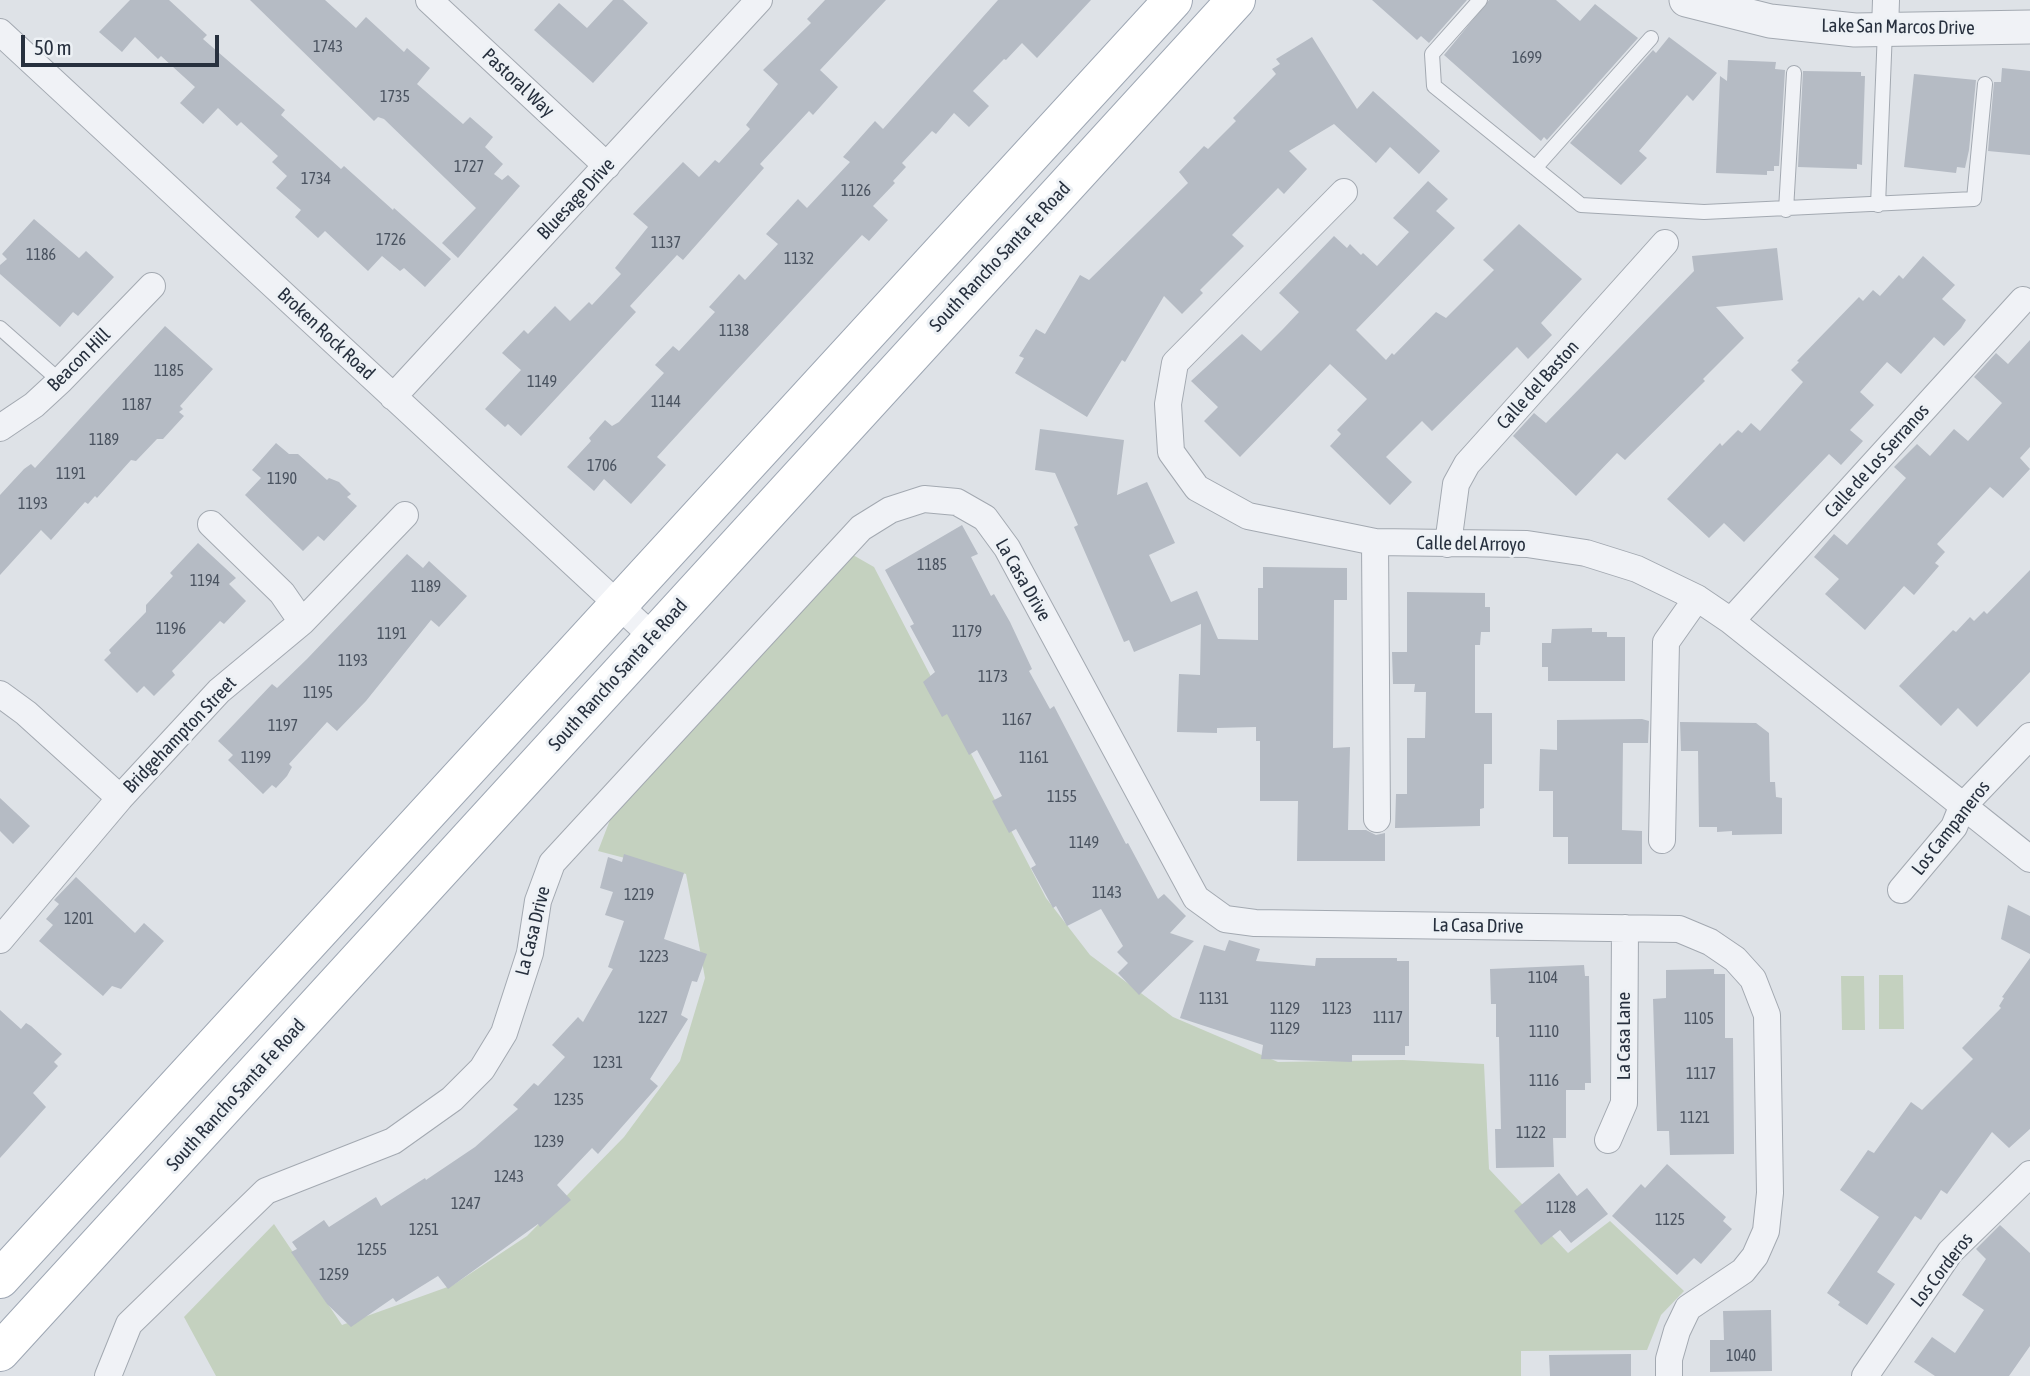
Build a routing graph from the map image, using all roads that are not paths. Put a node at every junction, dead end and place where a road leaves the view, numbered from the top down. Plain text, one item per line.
1 (429, 0) edge
2 (759, 0) edge
3 (1173, 0) edge
4 (1236, 0) edge
5 (1480, 0) edge
6 (1686, 0) edge
7 (1886, 15) edge
8 (2030, 27) edge
9 (0, 32) edge
10 (1651, 38) dead end
11 (1794, 73) dead end
12 (1985, 84) dead end
13 (607, 166) junction
14 (1535, 168) junction
15 (1344, 192) dead end
16 (1878, 205) junction
17 (1786, 210) junction
18 (1665, 243) dead end
19 (152, 286) dead end
20 (2024, 300) dead end
21 (0, 328) edge
22 (60, 381) junction
23 (393, 397) junction
24 (0, 428) edge
25 (405, 515) dead end
26 (211, 524) dead end
27 (1375, 542) junction
28 (1448, 544) junction
29 (1697, 598) junction
30 (617, 604) junction
31 (1731, 621) junction
32 (302, 622) junction
33 (652, 636) junction
34 (0, 694) edge
35 (2030, 736) edge
36 (120, 798) junction
37 (1962, 807) junction
38 (1377, 819) dead end
39 (1662, 839) dead end
40 (2030, 859) edge
41 (1902, 890) dead end
42 (1625, 928) junction
43 (0, 940) edge
44 (1608, 1140) dead end
45 (2030, 1174) edge
46 (0, 1279) edge
47 (0, 1352) edge
48 (108, 1376) edge
49 (1669, 1376) edge
50 (1865, 1376) edge

1 - 13 street, Pastoral Way
2 - 13 street, Bluesage Drive
3 - 30 main road
4 - 33 main road, South Rancho Santa Fe Road
5 - 14 lane
6 - 7 street, Lake San Marcos Drive
7 - 8 street, Lake San Marcos Drive
7 - 16 lane
9 - 23 street, Broken Rock Road
10 - 14 lane
11 - 17 lane
12 - 16 lane
13 - 23 street, Bluesage Drive
14 - 17 lane
15 - 27 street, Calle del Arroyo
16 - 17 lane
18 - 28 street, Calle del Baston
19 - 22 street, Beacon Hill
20 - 31 street, Calle de Los Serranos
21 - 22 lane
22 - 24 street, Beacon Hill
23 - 30 street, Broken Rock Road
25 - 32 street, Bridgehampton Street
26 - 32 street
27 - 28 street, Calle del Arroyo
27 - 38 street
28 - 29 street, Calle del Arroyo
29 - 31 street, Calle del Arroyo
29 - 39 street
30 - 33 street, Broken Rock Road
30 - 46 main road
31 - 37 street, Calle del Arroyo
32 - 36 street, Bridgehampton Street
33 - 47 main road, South Rancho Santa Fe Road
34 - 36 street
35 - 37 street, Los Campaneros
36 - 43 street, Bridgehampton Street
37 - 40 street, Calle del Arroyo
37 - 41 street, Los Campaneros
42 - 44 street, La Casa Lane
42 - 48 street, La Casa Drive
42 - 49 street, La Casa Drive
45 - 50 street, Los Corderos

